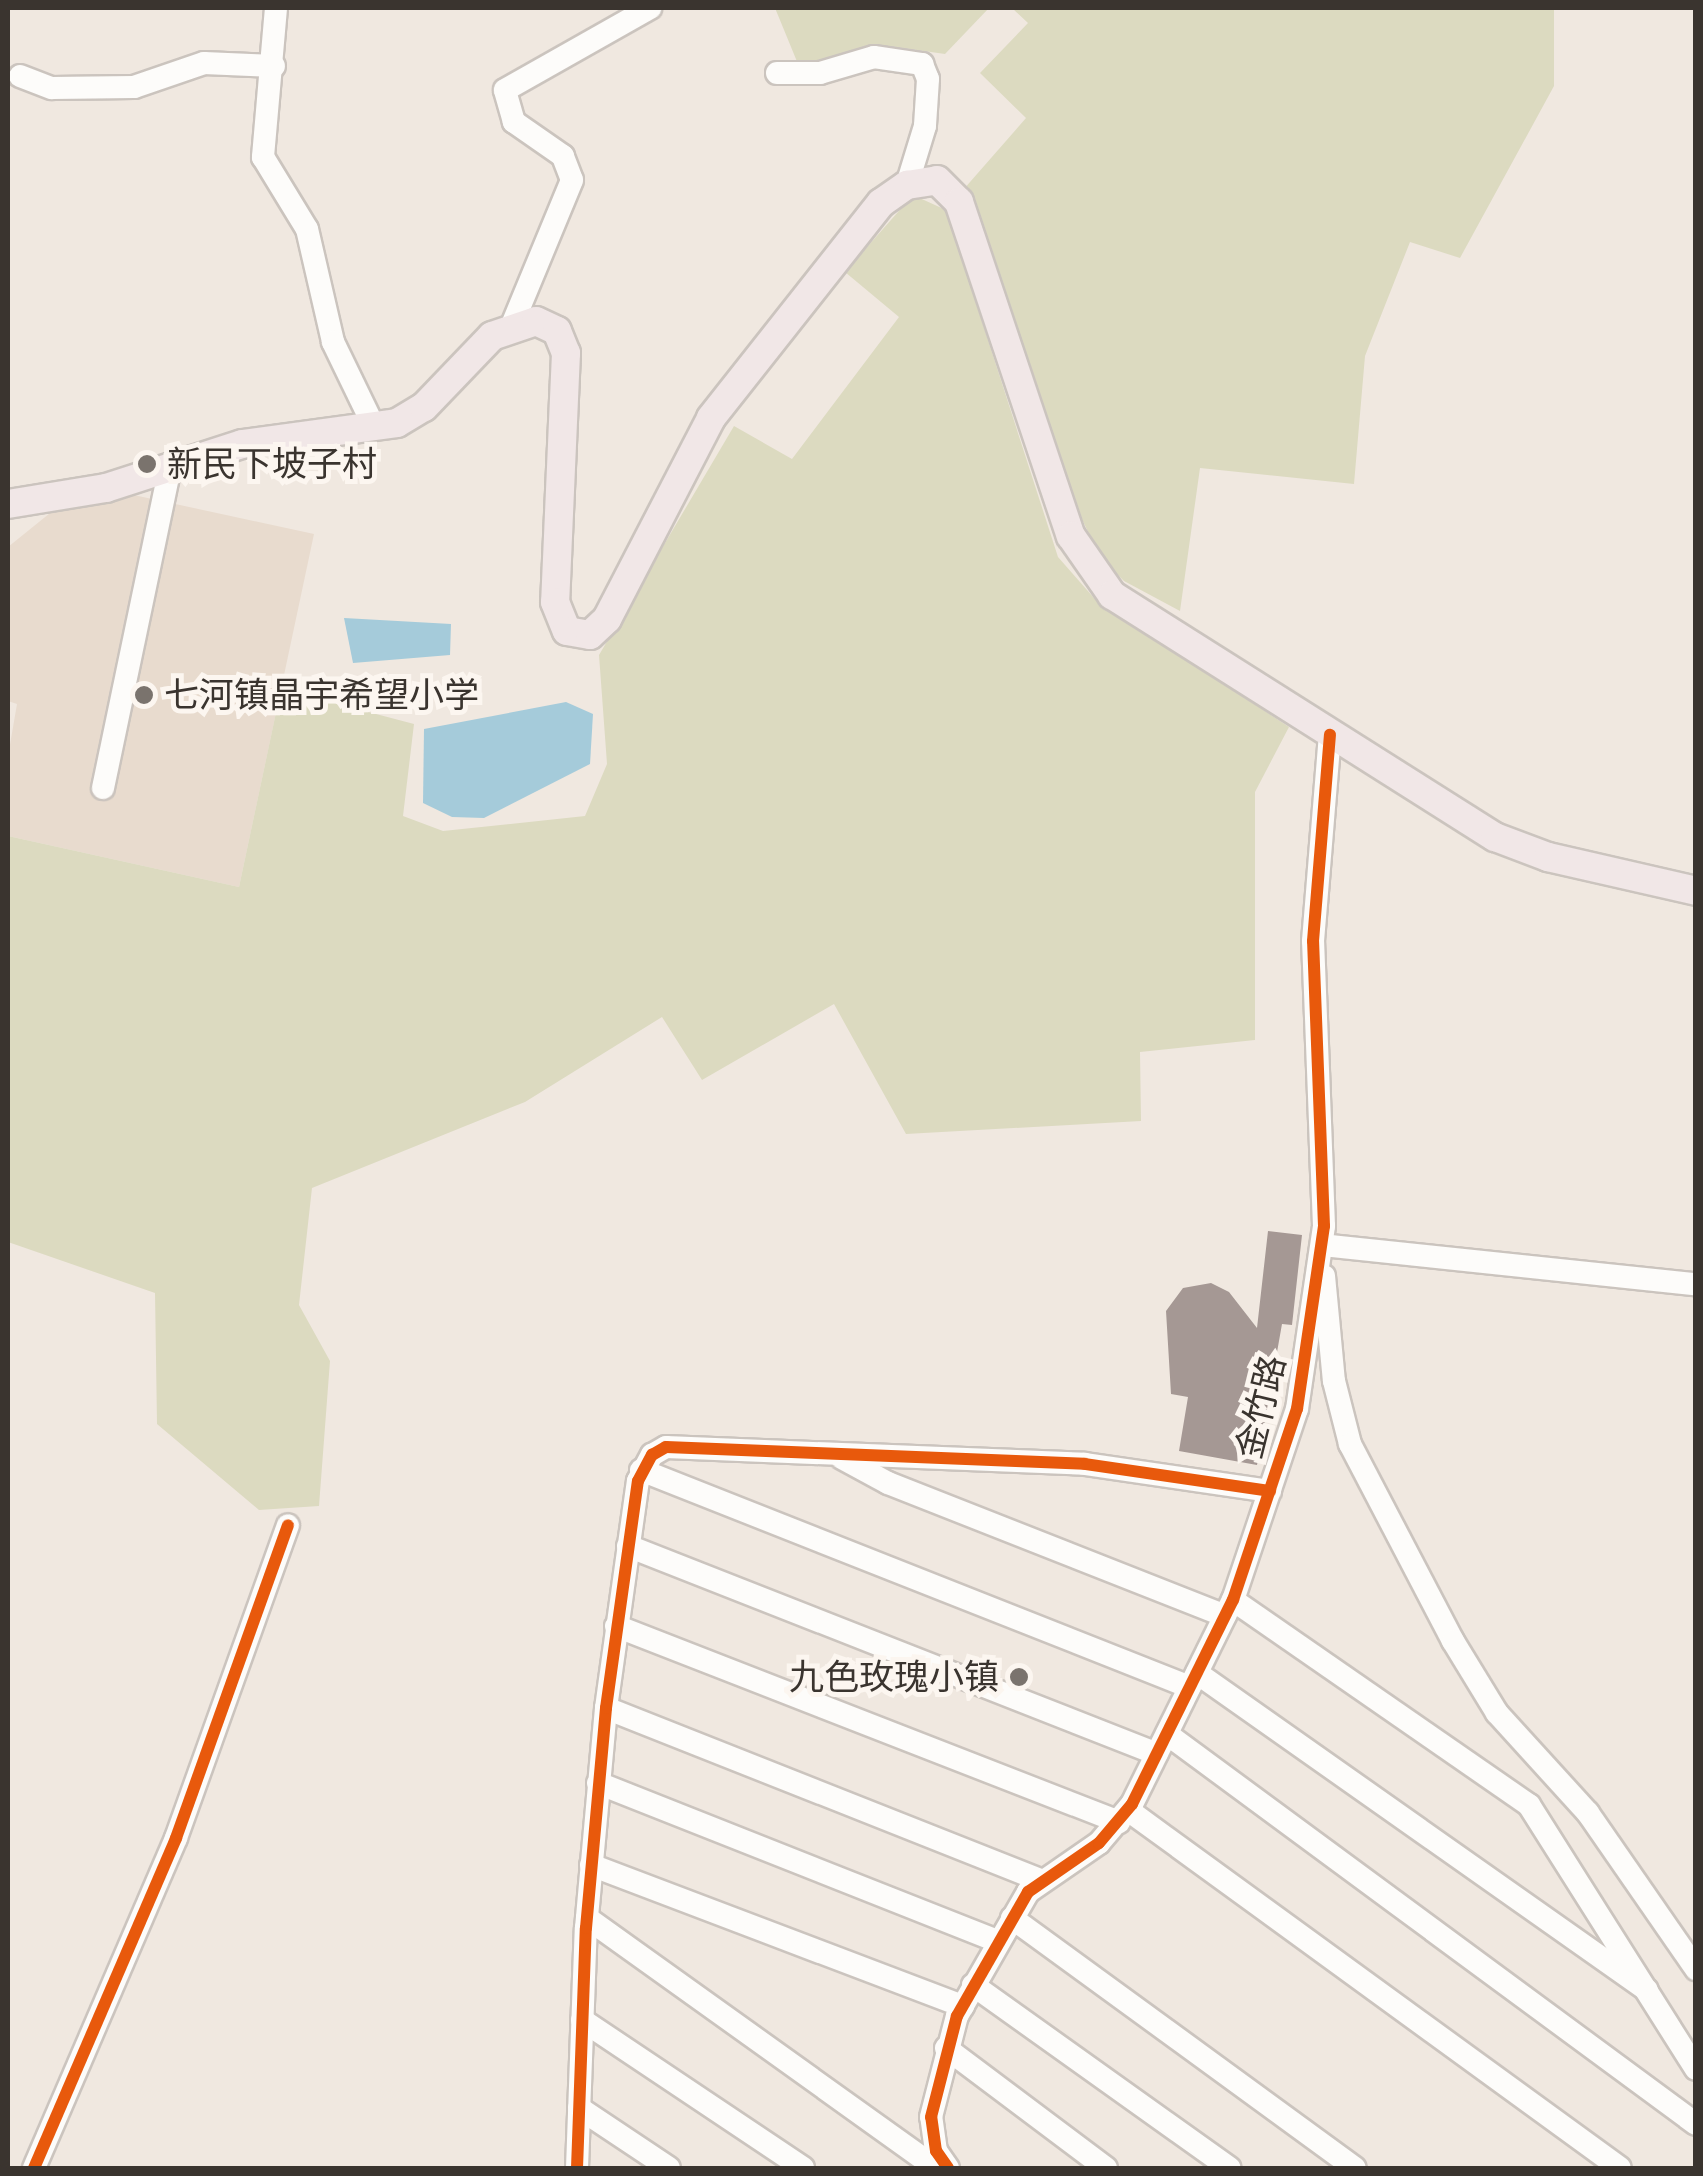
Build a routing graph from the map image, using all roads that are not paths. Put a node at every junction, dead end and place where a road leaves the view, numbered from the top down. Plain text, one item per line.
1 (276, 8) edge
2 (650, 8) edge
3 (274, 66) junction
4 (777, 73) dead end
5 (20, 76) dead end
6 (907, 185) junction
7 (512, 325) junction
8 (374, 428) junction
9 (170, 467) junction
10 (8, 504) edge
11 (1330, 735) junction
12 (103, 788) dead end
13 (1696, 891) edge
14 (1321, 1252) junction
15 (1696, 1284) edge
16 (834, 1454) junction
17 (641, 1470) junction
18 (1270, 1491) junction
19 (288, 1524) dead end
20 (628, 1546) junction
21 (1229, 1608) junction
22 (616, 1626) junction
23 (1194, 1680) junction
24 (606, 1708) junction
25 (1162, 1744) junction
26 (598, 1782) junction
27 (1123, 1816) junction
28 (591, 1865) junction
29 (1040, 1880) junction
30 (587, 1918) junction
31 (1012, 1918) junction
32 (998, 1942) junction
33 (1696, 1969) edge
34 (1650, 1991) junction
35 (968, 1995) junction
36 (582, 2020) junction
37 (946, 2048) junction
38 (1696, 2070) edge
39 (580, 2108) junction
40 (1696, 2124) edge
41 (34, 2168) edge
42 (577, 2168) edge
43 (669, 2168) edge
44 (803, 2168) edge
45 (936, 2168) edge
46 (948, 2168) edge
47 (1106, 2168) edge
48 (1230, 2168) edge
49 (1355, 2168) edge
50 (1620, 2168) edge

1 - 3 street
2 - 7 street
3 - 5 street
3 - 8 street
4 - 6 street
6 - 7 main road
6 - 11 main road
7 - 8 main road
8 - 9 main road
9 - 10 main road
9 - 12 street
11 - 13 main road
11 - 14 street, 金竹路
14 - 15 street
14 - 18 street, 金竹路
14 - 33 street
16 - 17 street
16 - 18 street
16 - 21 street
17 - 20 street
17 - 23 street
18 - 21 street, 金竹路
19 - 41 street
20 - 22 street
20 - 25 street
21 - 23 street, 金竹路
21 - 34 street
22 - 24 street
22 - 27 street
23 - 25 street, 金竹路
23 - 34 street
24 - 26 street
24 - 29 street
25 - 27 street, 金竹路
25 - 40 street
26 - 28 street
26 - 32 street
27 - 29 street, 金竹路
27 - 50 street
28 - 30 street
28 - 35 street
29 - 31 street, 金竹路
30 - 36 street
30 - 45 street
31 - 32 street, 金竹路
31 - 49 street
32 - 35 street, 金竹路
34 - 38 street
35 - 37 street, 金竹路
35 - 48 street
36 - 39 street
36 - 44 street
37 - 46 street, 金竹路
37 - 47 street
39 - 42 street
39 - 43 street

